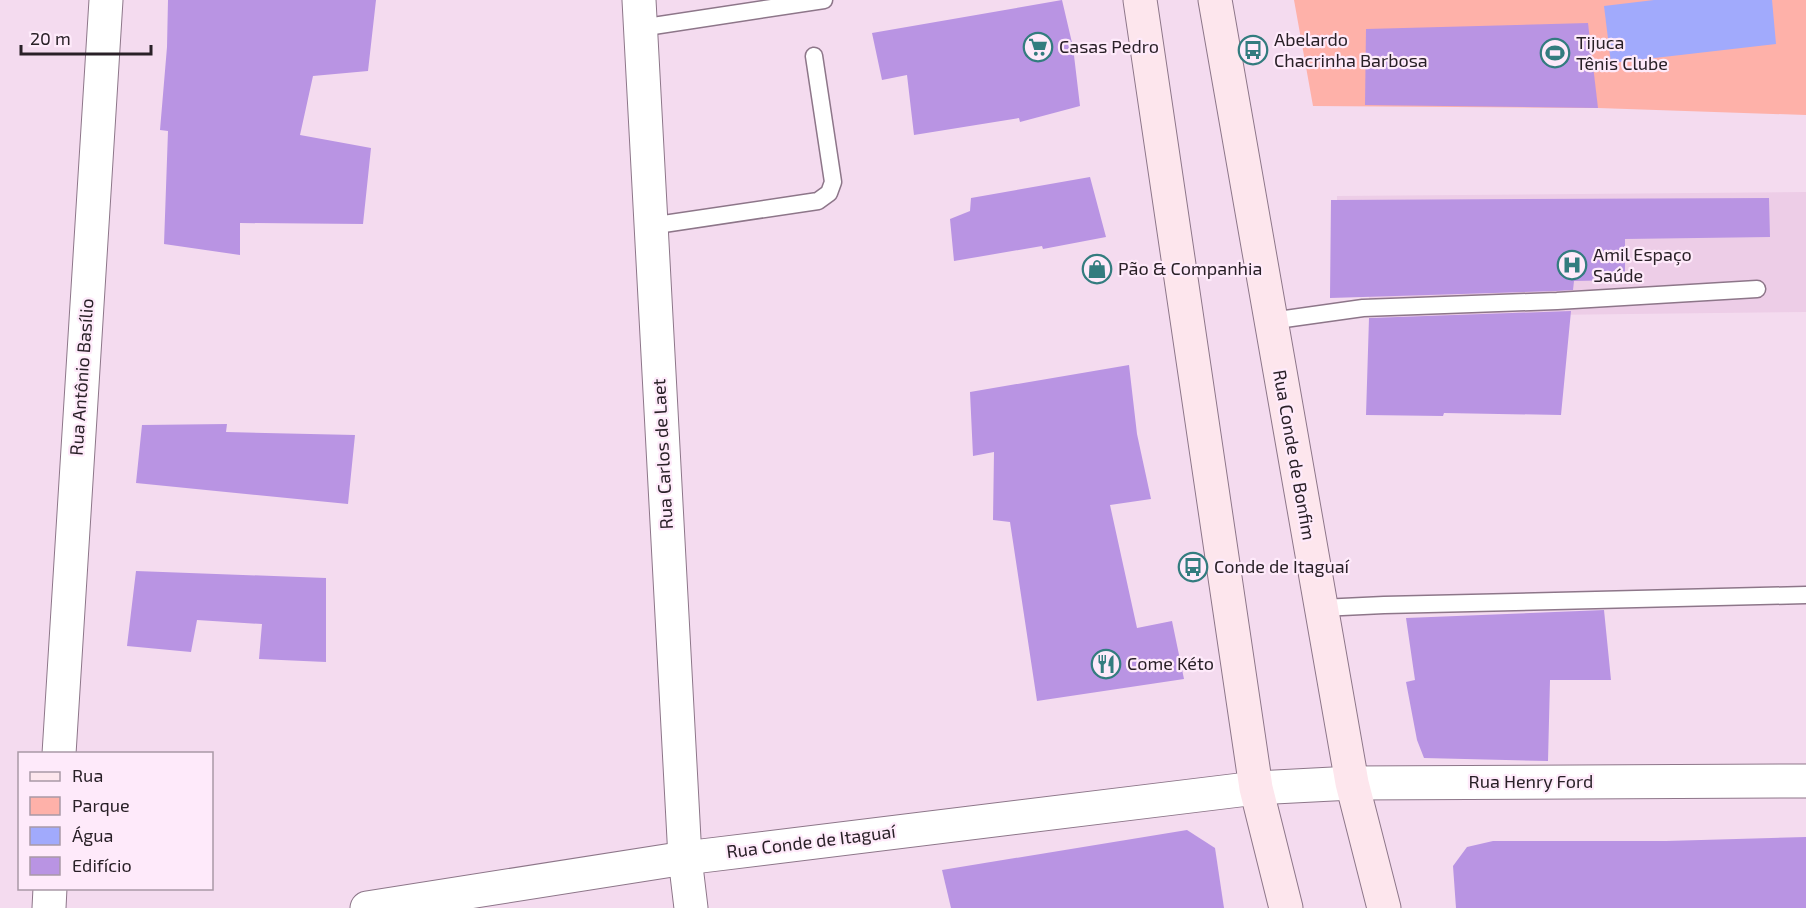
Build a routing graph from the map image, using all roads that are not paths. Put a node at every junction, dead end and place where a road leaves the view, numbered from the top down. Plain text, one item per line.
1 (106, 0) edge
2 (824, 0) edge
3 (1140, 0) edge
4 (1215, 0) edge
5 (640, 14) edge
6 (814, 56) dead end
7 (650, 226) junction
8 (1757, 289) dead end
9 (1270, 321) junction
10 (1806, 595) edge
11 (1321, 608) junction
12 (59, 752) edge
13 (1806, 781) edge
14 (1352, 783) junction
15 (1256, 788) junction
16 (685, 858) junction
17 (50, 890) edge
18 (49, 908) edge
19 (368, 908) edge
20 (691, 908) edge
21 (1286, 908) edge
22 (1384, 908) edge

1 - 12 street, Rua Antônio Basílio
2 - 5 lane
3 - 15 main road
4 - 9 main road, Rua Conde de Bonfim
5 - 7 street, Rua Carlos de Laet
6 - 7 lane
7 - 16 street, Rua Carlos de Laet
8 - 9 lane
9 - 11 main road, Rua Conde de Bonfim
10 - 11 lane
11 - 14 main road, Rua Conde de Bonfim
13 - 14 street, Rua Henry Ford
14 - 15 street, Rua Henry Ford
14 - 22 main road, Rua Conde de Bonfim
15 - 16 street, Rua Conde de Itaguaí
15 - 21 main road
16 - 19 street, Rua Conde de Itaguaí
16 - 20 street, Rua Carlos de Laet
17 - 18 street

